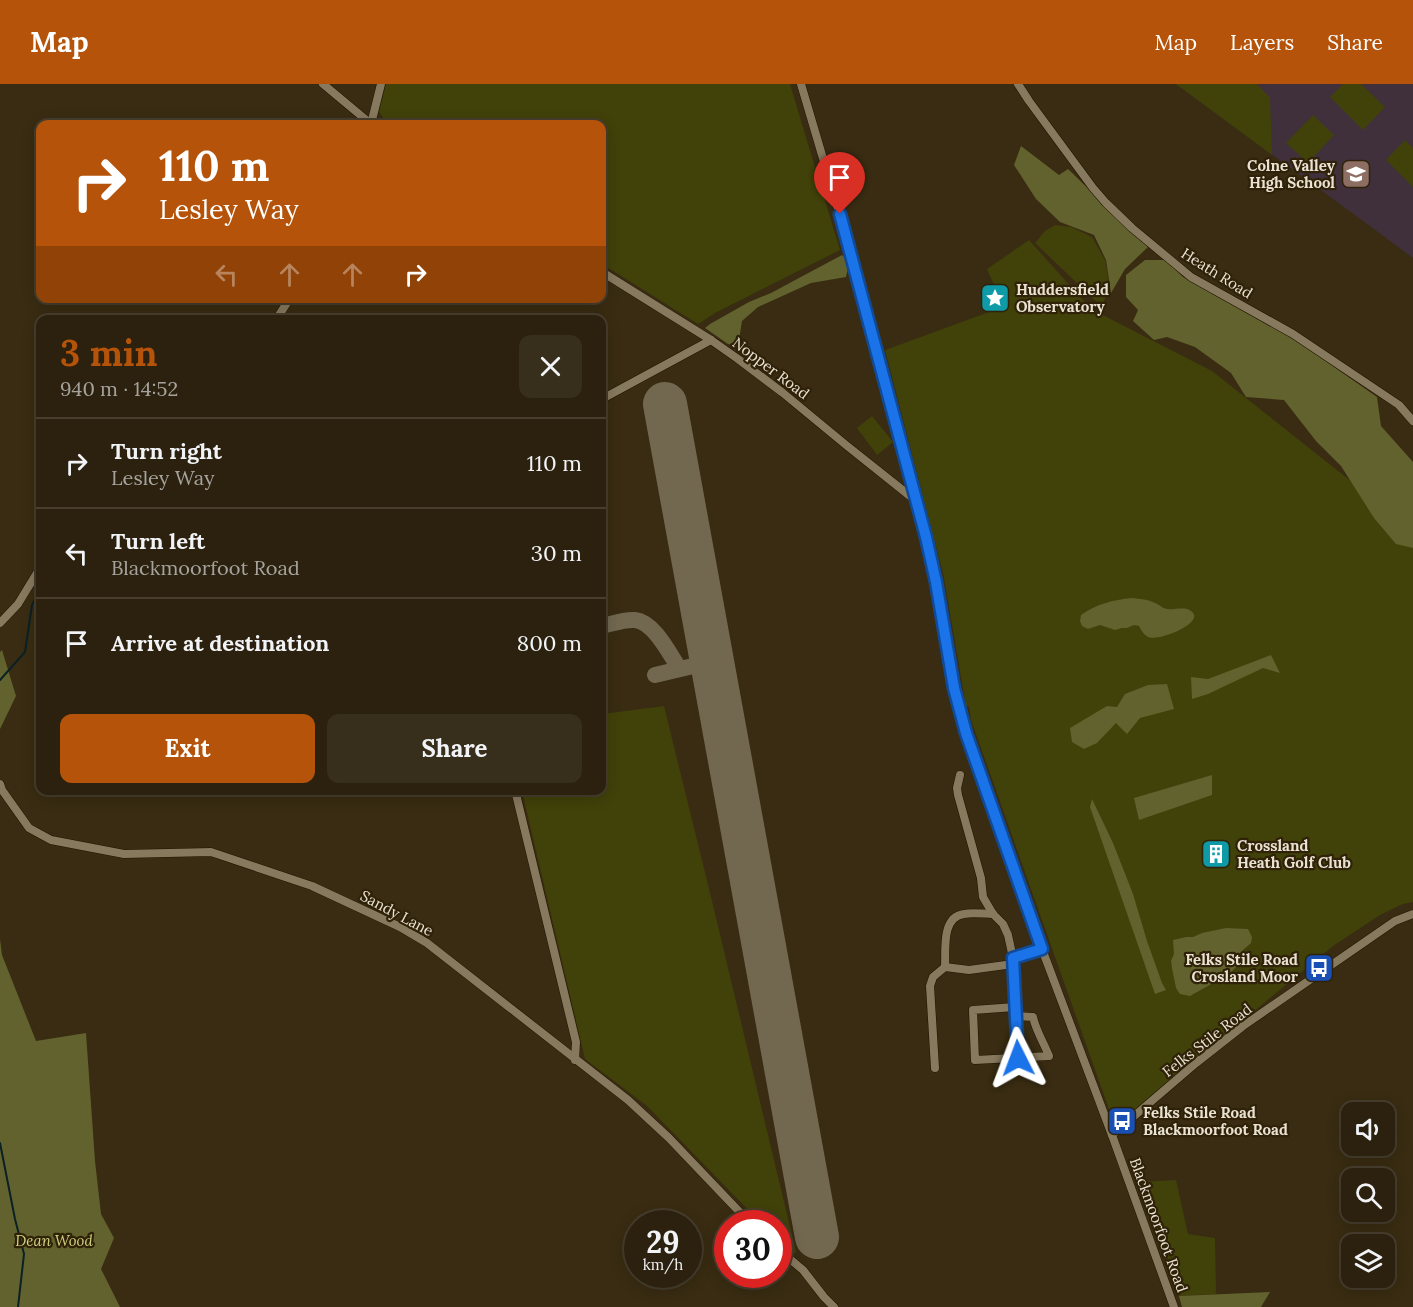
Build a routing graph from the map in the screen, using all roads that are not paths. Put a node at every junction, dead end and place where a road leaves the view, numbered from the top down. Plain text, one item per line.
1 (323, 84) edge
2 (381, 84) edge
3 (801, 84) edge
4 (1018, 84) edge
5 (366, 120) edge
6 (372, 120) edge
7 (606, 274) edge
8 (711, 340) junction
9 (606, 397) edge
10 (1413, 421) edge
11 (915, 500) junction
12 (36, 575) edge
13 (0, 624) edge
14 (960, 775) dead end
15 (0, 784) edge
16 (516, 795) edge
17 (993, 914) junction
18 (1413, 914) edge
19 (1042, 949) junction
20 (1013, 961) junction
21 (945, 967) junction
22 (1015, 1007) junction
23 (1016, 1016) junction
24 (1018, 1058) junction
25 (575, 1060) junction
26 (935, 1068) dead end
27 (1112, 1135) junction
28 (738, 1210) edge
29 (792, 1261) edge
30 (834, 1307) edge
31 (1173, 1307) edge

1 - 5 street
2 - 6 street
3 - 11 street, Blackmoorfoot Road
4 - 10 street, Heath Road
7 - 8 street, Nopper Road
8 - 9 street
8 - 11 street, Nopper Road
11 - 19 street, Blackmoorfoot Road
12 - 13 street
14 - 17 street
15 - 25 street, Sandy Lane
16 - 25 street
17 - 20 street
17 - 21 street
18 - 27 street, Felks Stile Road
19 - 20 street
19 - 27 street, Blackmoorfoot Road
20 - 21 street
20 - 22 street
21 - 26 street
22 - 23 street
22 - 24 street
23 - 24 street
23 - 24 street
25 - 28 street, Sandy Lane
27 - 31 street, Blackmoorfoot Road
29 - 30 street

